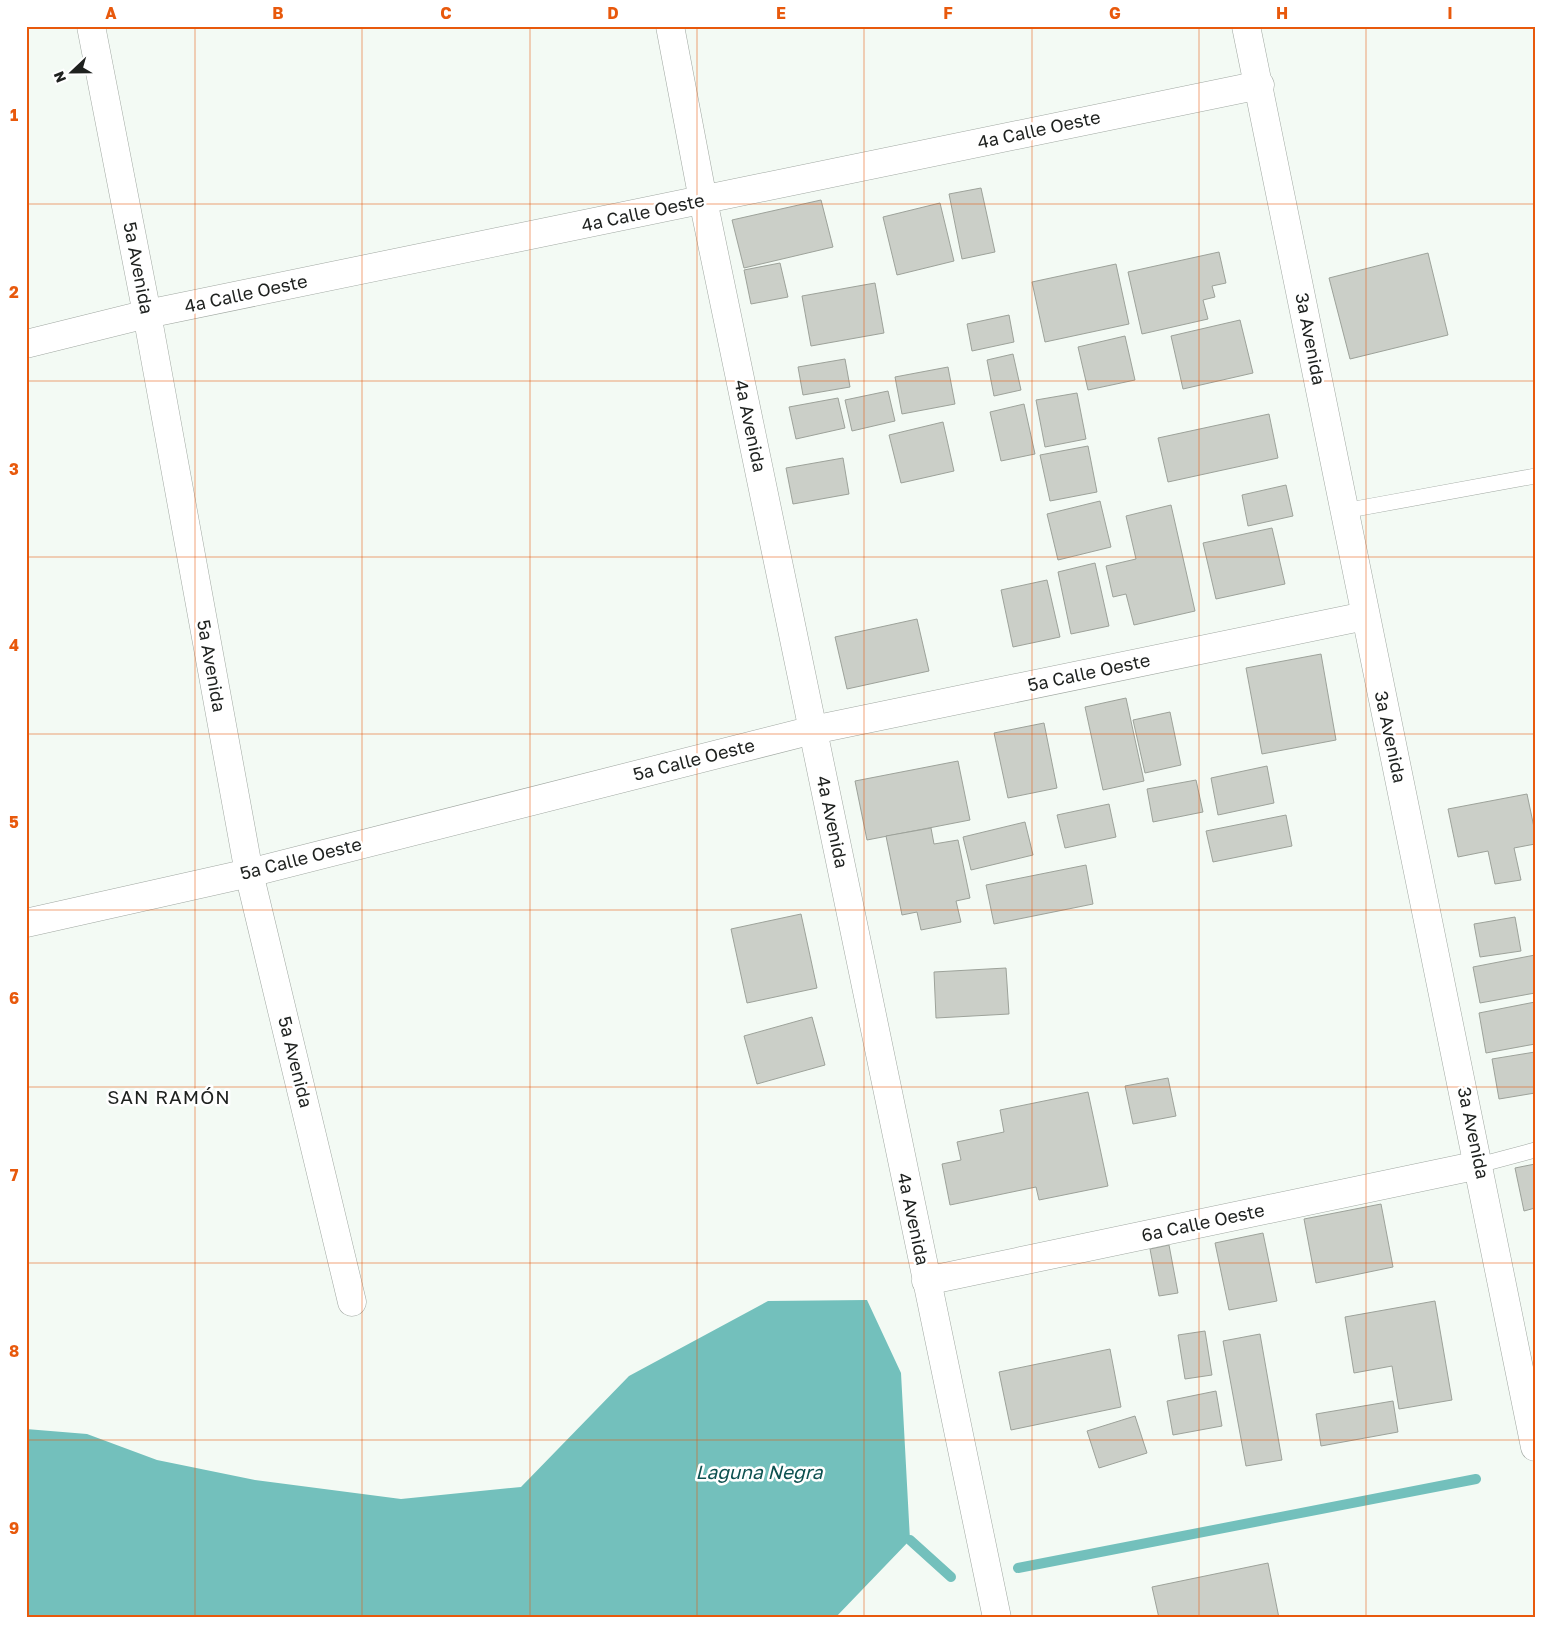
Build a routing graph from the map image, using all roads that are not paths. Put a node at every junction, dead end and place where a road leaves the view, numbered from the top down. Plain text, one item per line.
1 (91, 26) edge
2 (670, 26) edge
3 (1246, 26) edge
4 (1260, 85) junction
5 (703, 200) junction
6 (147, 314) junction
7 (26, 344) edge
8 (1535, 476) edge
9 (1344, 511) junction
10 (1365, 616) junction
11 (813, 730) junction
12 (249, 873) junction
13 (26, 923) edge
14 (1535, 1150) edge
15 (1479, 1165) junction
16 (926, 1281) junction
17 (352, 1302) dead end
18 (1535, 1447) edge
19 (998, 1618) edge

1 - 6 street, 5a Avenida
2 - 5 street, 4a Avenida
3 - 4 street, 3a Avenida
4 - 5 street, 4a Calle Oeste
4 - 9 street, 3a Avenida
5 - 6 street, 4a Calle Oeste
5 - 11 street, 4a Avenida
6 - 7 street, 4a Calle Oeste
6 - 12 street, 5a Avenida
8 - 9 lane
9 - 10 street, 3a Avenida
10 - 11 street, 5a Calle Oeste
10 - 15 street, 3a Avenida
11 - 12 street, 5a Calle Oeste
11 - 16 street, 4a Avenida
12 - 13 street, 5a Calle Oeste
12 - 17 street, 5a Avenida
14 - 15 lane
15 - 16 street, 6a Calle Oeste
15 - 18 street, 3a Avenida
16 - 19 street, 4a Avenida

